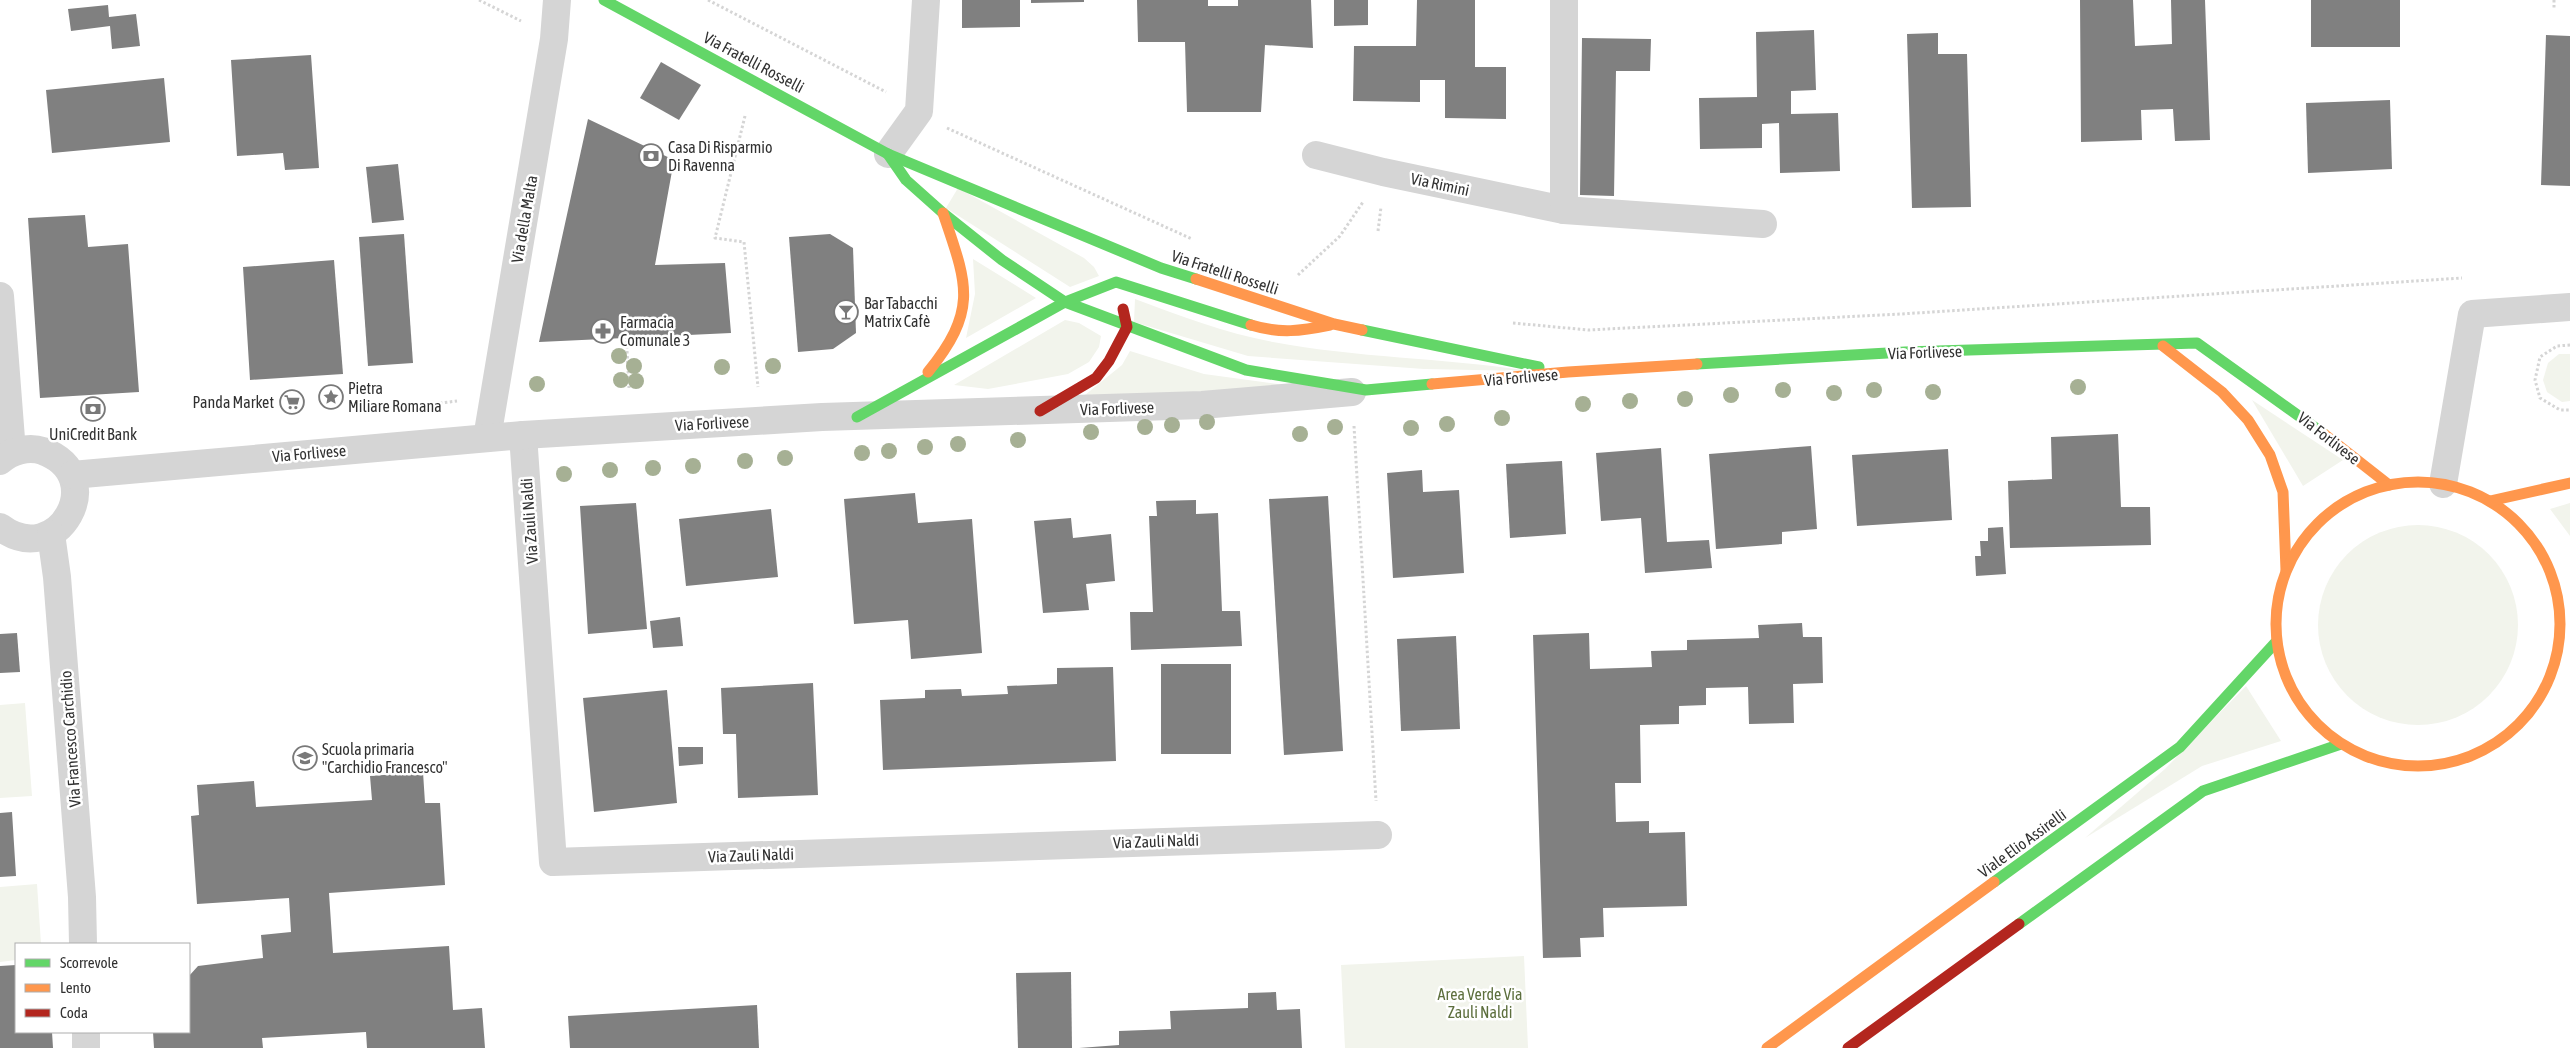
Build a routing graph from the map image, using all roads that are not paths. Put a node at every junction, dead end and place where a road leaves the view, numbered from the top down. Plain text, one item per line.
1 (557, 0) edge
2 (604, 0) edge
3 (926, 0) edge
4 (1564, 0) edge
5 (888, 154) junction
6 (1316, 155) dead end
7 (1564, 210) junction
8 (943, 213) junction
9 (1763, 224) dead end
10 (1092, 238) junction
11 (1104, 260) dead end
12 (1114, 278) junction
13 (0, 296) edge
14 (1065, 302) junction
15 (2570, 306) edge
16 (1334, 324) junction
17 (1127, 327) junction
18 (2163, 346) junction
19 (1568, 372) junction
20 (917, 384) junction
21 (1366, 390) junction
22 (1040, 411) junction
23 (857, 417) junction
24 (523, 434) junction
25 (486, 438) junction
26 (6, 457) edge
27 (72, 475) junction
28 (2570, 483) edge
29 (2389, 484) junction
30 (2443, 484) junction
31 (2490, 501) junction
32 (0, 527) edge
33 (51, 534) junction
34 (2286, 570) junction
35 (2570, 630) edge
36 (2276, 642) junction
37 (2560, 642) junction
38 (2340, 744) junction
39 (1378, 834) road end
40 (83, 943) edge
41 (86, 1033) edge
42 (86, 1048) edge
43 (1767, 1048) edge
44 (1848, 1048) edge

1 - 25 street, Via della Malta
2 - 5 main road, Via Fratelli Rosselli
3 - 5 street
4 - 7 street
5 - 8 main road, Via Fratelli Rosselli
5 - 10 main road, Via Fratelli Rosselli
6 - 7 street, Via Rimini
7 - 9 street, Via Rimini
8 - 14 main road, Via Fratelli Rosselli
8 - 20 main road
10 - 11 main road
10 - 16 main road, Via Fratelli Rosselli
12 - 14 main road
12 - 16 main road
12 - 17 main road
13 - 26 street
14 - 17 main road, Via Fratelli Rosselli
14 - 20 main road
15 - 30 street
16 - 19 main road, Via Fratelli Rosselli
17 - 21 main road, Via Fratelli Rosselli
17 - 22 main road
18 - 19 main road, Via Forlivese
18 - 29 main road, Via Forlivese
18 - 34 main road
19 - 21 main road, Via Forlivese
20 - 23 main road
21 - 22 street, Via Forlivese
22 - 23 street, Via Forlivese
23 - 24 street, Via Forlivese
24 - 25 street, Via Forlivese
24 - 39 street, Via Zauli Naldi
25 - 27 street, Via Forlivese
26 - 27 street
27 - 33 street
28 - 31 main road
29 - 30 main road
29 - 34 main road
30 - 31 main road
31 - 37 main road
32 - 33 street
33 - 40 street, Via Francesco Carchidio
34 - 36 main road
35 - 37 main road
36 - 38 main road
36 - 43 main road, Viale Elio Assirelli
37 - 38 main road
38 - 44 main road
41 - 42 street

